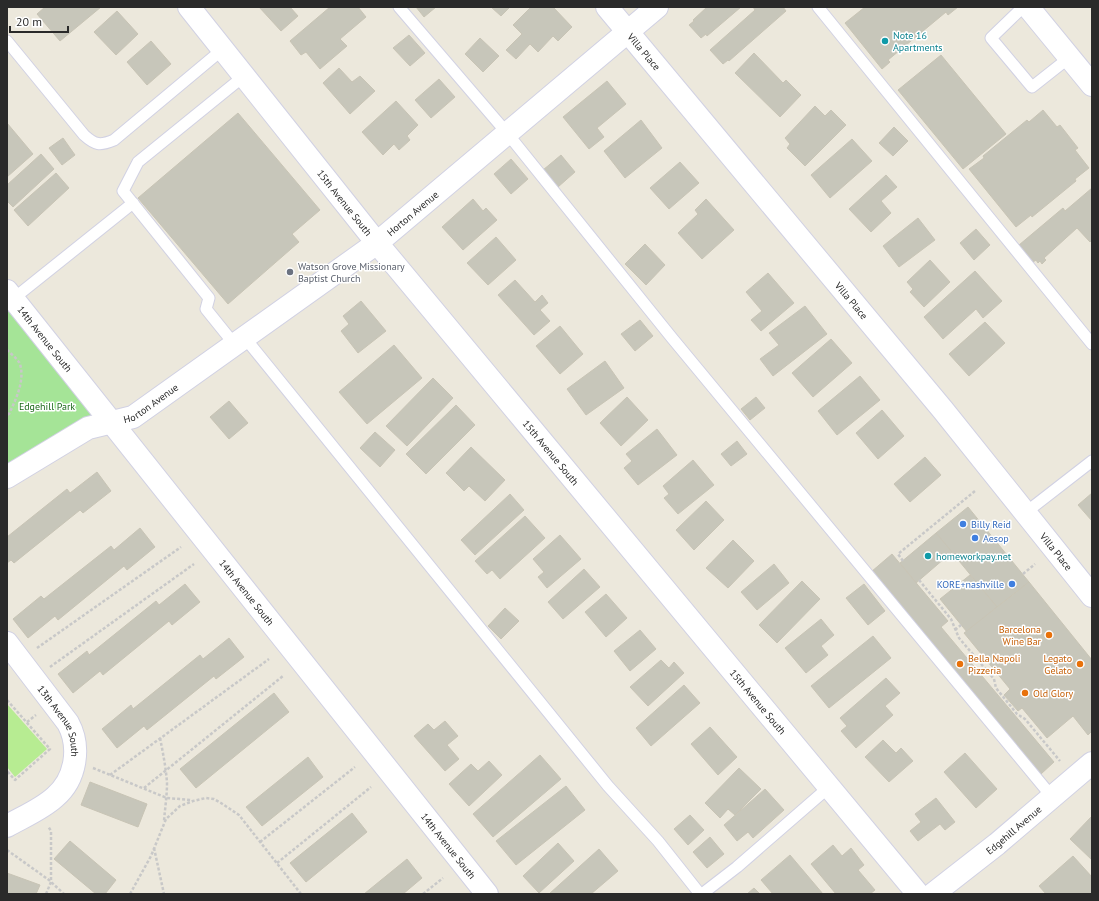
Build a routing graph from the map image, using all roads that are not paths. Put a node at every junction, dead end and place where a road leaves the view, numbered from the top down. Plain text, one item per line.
1 (189, 7) edge
2 (399, 7) edge
3 (607, 7) edge
4 (656, 7) edge
5 (818, 7) edge
6 (1023, 7) edge
7 (1028, 7) edge
8 (627, 32) junction
9 (7, 41) edge
10 (223, 48) junction
11 (1070, 57) junction
12 (244, 76) junction
13 (1092, 85) edge
14 (507, 133) junction
15 (133, 203) junction
16 (377, 243) junction
17 (10, 295) edge
18 (240, 341) junction
19 (1092, 344) edge
20 (111, 422) junction
21 (1092, 461) edge
22 (7, 477) edge
23 (1025, 513) junction
24 (1092, 596) edge
25 (7, 643) edge
26 (1092, 763) edge
27 (829, 787) junction
28 (1052, 798) junction
29 (7, 826) edge
30 (487, 894) edge
31 (701, 894) edge
32 (918, 894) edge
33 (933, 894) edge

1 - 10 street, 15th Avenue South
2 - 14 lane
3 - 8 street, Villa Place
4 - 8 street, Horton Avenue
5 - 19 lane
6 - 11 lane
7 - 11 street
8 - 14 street, Horton Avenue
8 - 23 street, Villa Place
9 - 10 lane
10 - 12 street, 15th Avenue South
11 - 13 street
12 - 15 lane
12 - 16 street, 15th Avenue South
14 - 16 street, Horton Avenue
14 - 28 lane
15 - 17 lane
15 - 18 lane
16 - 18 street, Horton Avenue
16 - 27 street, 15th Avenue South
17 - 20 street, 14th Avenue South
18 - 20 street, Horton Avenue
18 - 31 lane
20 - 22 street, Horton Avenue
20 - 30 street, 14th Avenue South
21 - 23 lane
23 - 24 street, Villa Place
25 - 29 street, 13th Avenue South
26 - 28 street, Edgehill Avenue
27 - 31 lane
27 - 32 street, 15th Avenue South
28 - 33 street, Edgehill Avenue

